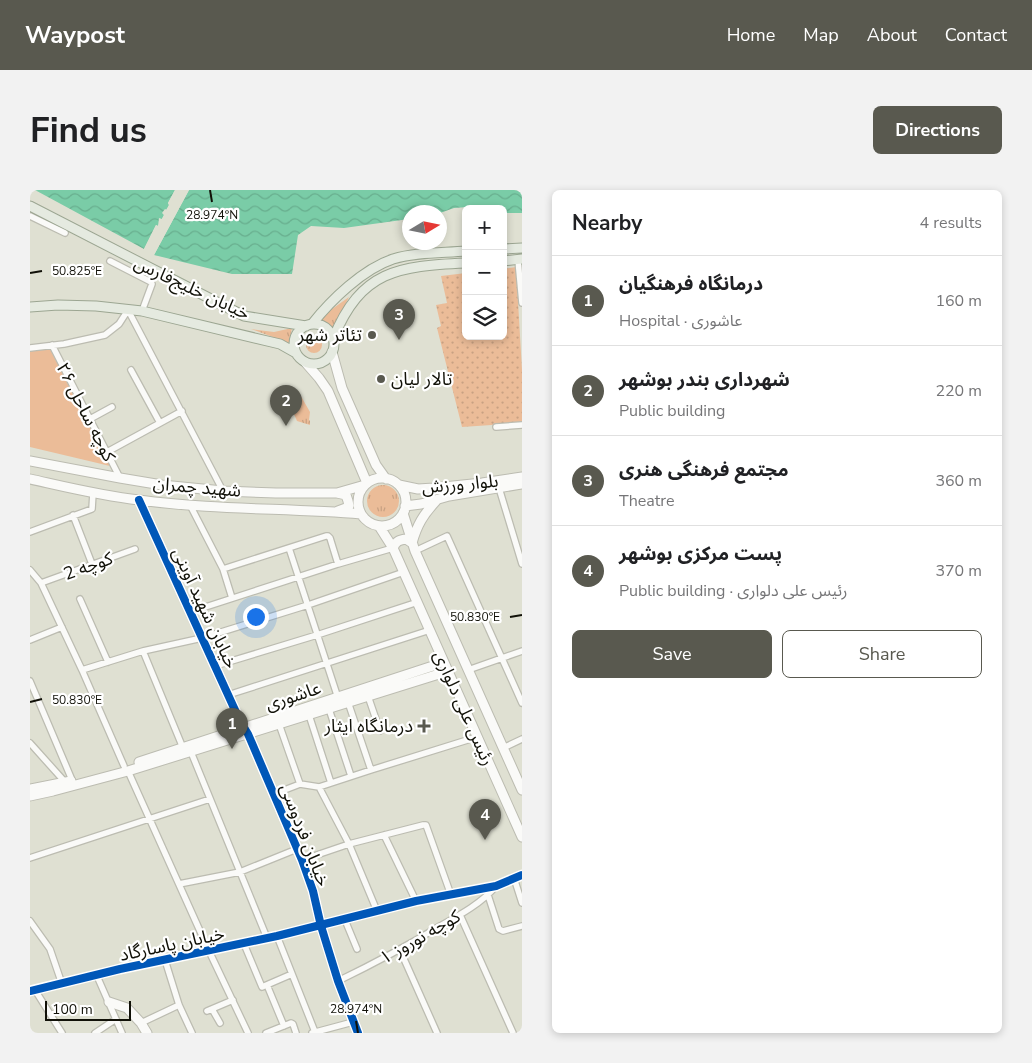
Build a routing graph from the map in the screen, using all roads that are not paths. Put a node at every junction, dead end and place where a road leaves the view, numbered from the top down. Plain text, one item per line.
1 (30, 206) edge
2 (30, 216) edge
3 (65, 233) dead end
4 (522, 248) edge
5 (507, 249) edge
6 (462, 251) edge
7 (520, 259) edge
8 (110, 261) dead end
9 (507, 261) edge
10 (462, 263) edge
11 (522, 303) edge
12 (30, 307) edge
13 (128, 310) junction
14 (142, 311) junction
15 (309, 325) junction
16 (333, 339) junction
17 (52, 345) junction
18 (30, 348) edge
19 (332, 352) junction
20 (296, 353) junction
21 (305, 362) junction
22 (131, 370) dead end
23 (112, 406) dead end
24 (182, 411) junction
25 (90, 419) junction
26 (160, 423) junction
27 (522, 425) edge
28 (496, 427) dead end
29 (107, 452) junction
30 (30, 461) edge
31 (522, 477) edge
32 (30, 478) edge
33 (120, 478) junction
34 (386, 479) junction
35 (366, 484) junction
36 (522, 484) edge
37 (399, 485) junction
38 (499, 488) junction
39 (418, 489) junction
40 (223, 491) junction
41 (93, 493) junction
42 (337, 493) junction
43 (139, 500) junction
44 (436, 501) junction
45 (421, 504) junction
46 (190, 505) junction
47 (404, 509) junction
48 (336, 512) junction
49 (361, 514) junction
50 (73, 515) junction
51 (379, 526) junction
52 (30, 532) edge
53 (413, 547) junction
54 (520, 547) edge
55 (289, 548) junction
56 (393, 548) junction
57 (135, 549) dead end
58 (92, 564) junction
59 (338, 564) junction
60 (522, 564) edge
61 (223, 569) junction
62 (30, 570) edge
63 (404, 572) junction
64 (299, 577) junction
65 (41, 583) junction
66 (232, 598) junction
67 (80, 599) dead end
68 (418, 602) junction
69 (308, 605) junction
70 (190, 612) junction
71 (62, 627) junction
72 (430, 630) junction
73 (317, 635) junction
74 (202, 638) junction
75 (30, 640) edge
76 (143, 651) junction
77 (522, 651) edge
78 (440, 654) junction
79 (502, 658) junction
80 (108, 662) junction
81 (326, 664) junction
82 (215, 666) junction
83 (82, 670) junction
84 (468, 670) junction
85 (450, 678) junction
86 (30, 681) edge
87 (228, 695) junction
88 (368, 696) junction
89 (338, 698) junction
90 (348, 702) junction
91 (522, 703) edge
92 (329, 709) junction
93 (309, 715) junction
94 (279, 724) junction
95 (246, 731) junction
96 (380, 731) dead end
97 (477, 737) junction
98 (522, 739) edge
99 (30, 744) edge
100 (503, 748) junction
101 (187, 750) junction
102 (126, 769) junction
103 (371, 770) junction
104 (351, 776) junction
105 (69, 781) junction
106 (331, 783) junction
107 (300, 784) junction
108 (319, 787) junction
109 (30, 789) edge
110 (522, 790) edge
111 (274, 794) junction
112 (30, 796) edge
113 (210, 799) junction
114 (149, 819) junction
115 (384, 835) junction
116 (522, 837) edge
117 (348, 844) junction
118 (297, 849) junction
119 (30, 858) edge
120 (302, 860) junction
121 (240, 872) junction
122 (522, 875) edge
123 (514, 878) junction
124 (179, 884) junction
125 (496, 886) junction
126 (451, 895) junction
127 (488, 895) junction
128 (416, 901) junction
129 (522, 904) edge
130 (377, 912) junction
131 (460, 915) junction
132 (344, 920) junction
133 (30, 921) edge
134 (320, 926) junction
135 (522, 926) edge
136 (32, 929) edge
137 (277, 936) junction
138 (267, 938) junction
139 (244, 944) junction
140 (356, 949) dead end
141 (400, 950) junction
142 (209, 951) junction
143 (165, 960) junction
144 (292, 974) junction
145 (97, 976) junction
146 (338, 981) junction
147 (62, 984) junction
148 (267, 985) junction
149 (32, 991) edge
150 (233, 1000) junction
151 (109, 1002) junction
152 (179, 1005) junction
153 (116, 1019) junction
154 (353, 1022) junction
155 (141, 1023) junction
156 (220, 1023) dead end
157 (284, 1026) junction
158 (190, 1032) edge
159 (313, 1032) edge
160 (62, 1033) edge
161 (95, 1033) edge
162 (122, 1033) edge
163 (147, 1033) edge
164 (248, 1033) edge
165 (266, 1033) edge
166 (296, 1033) edge
167 (358, 1033) edge
168 (437, 1033) edge
169 (513, 1033) edge

1 - 15 main road, خیابان خلیج‌فارس
2 - 3 street
4 - 5 main road
6 - 15 main road
7 - 9 main road
7 - 11 street
8 - 14 street
10 - 16 main road
12 - 13 main road, خیابان خلیج‌فارس
13 - 14 main road, خیابان خلیج‌فارس
13 - 17 street
13 - 24 street
14 - 20 main road, خیابان خلیج‌فارس
15 - 16 main road
15 - 20 main road
16 - 19 main road
17 - 18 street
17 - 25 street, کوچه ساحل ۲۶
19 - 21 main road
19 - 34 street
20 - 21 main road
21 - 35 street
22 - 26 street
23 - 25 street
24 - 26 street
24 - 40 street
25 - 29 street, کوچه ساحل ۲۶
26 - 29 street
27 - 28 street
29 - 33 street, کوچه ساحل ۲۶
30 - 33 street, شهید چمران
31 - 39 street, بلوار ورزش
32 - 41 street, شهید چمران
33 - 40 street, شهید چمران
34 - 35 street
34 - 37 street
35 - 42 street, شهید چمران
35 - 49 street
36 - 38 street, بلوار ورزش
37 - 39 street, بلوار ورزش
37 - 47 street
38 - 44 street, بلوار ورزش
38 - 54 street
39 - 45 street
40 - 42 street, شهید چمران
41 - 43 street, شهید چمران
41 - 50 street
42 - 48 street
43 - 46 street, شهید چمران
43 - 70 street, خیابان شهید آوینی
44 - 45 street, بلوار ورزش
44 - 53 street
45 - 47 street, بلوار ورزش
46 - 48 street, شهید چمران
46 - 61 street
47 - 51 street
47 - 53 street, رئیس علی دلواری
48 - 49 street, شهید چمران
49 - 51 street
50 - 52 street
50 - 58 street
51 - 56 street, رئیس علی دلواری
53 - 56 street
53 - 79 street
53 - 84 street, رئیس علی دلواری
54 - 60 street
55 - 59 street
55 - 61 street
55 - 64 street
56 - 59 street
56 - 63 street, رئیس علی دلواری
57 - 58 street, کوچه 2
58 - 65 street, کوچه 2
59 - 64 street
61 - 66 street
62 - 65 street
63 - 68 street, رئیس علی دلواری
63 - 69 street
64 - 66 street
64 - 69 street
65 - 71 street
66 - 70 street
67 - 80 street
68 - 72 street, رئیس علی دلواری
68 - 73 street
69 - 73 street
69 - 74 street
70 - 74 street, خیابان شهید آوینی
71 - 75 street
71 - 83 street
72 - 78 street, رئیس علی دلواری
72 - 81 street
73 - 81 street
73 - 82 street
74 - 76 street
74 - 82 street, خیابان شهید آوینی
76 - 80 street
76 - 101 street
77 - 79 street
78 - 85 street, رئیس علی دلواری
78 - 89 street, عاشوری
79 - 84 street
79 - 91 street
80 - 83 street
81 - 87 street
81 - 89 street
82 - 87 street, خیابان شهید آوینی
83 - 102 street
84 - 100 street, رئیس علی دلواری
85 - 88 street, عاشوری
85 - 97 street, رئیس علی دلواری
86 - 105 street
87 - 95 street, خیابان شهید آوینی
88 - 90 street, عاشوری
88 - 96 street
89 - 95 street, عاشوری
90 - 92 street, عاشوری
90 - 103 street
92 - 93 street, عاشوری
92 - 104 street
93 - 94 street, عاشوری
93 - 106 street
94 - 95 street, عاشوری
94 - 107 street
95 - 101 street, عاشوری
95 - 111 street, خیابان فردوسی
97 - 103 street
97 - 116 street, رئیس علی دلواری
98 - 100 street
99 - 105 street
100 - 110 street, رئیس علی دلواری
101 - 102 street, عاشوری
101 - 113 street
102 - 105 street, عاشوری
102 - 112 street, عاشوری
102 - 114 street
103 - 104 street
104 - 106 street
105 - 109 street, عاشوری
106 - 108 street
107 - 108 street
107 - 111 street
108 - 117 street
111 - 118 street, خیابان فردوسی
113 - 114 street
113 - 121 street
114 - 119 street
114 - 124 street
115 - 117 street
115 - 126 street
115 - 128 street
117 - 120 street
117 - 130 street
118 - 120 street, خیابان فردوسی
118 - 121 street
120 - 134 street, خیابان فردوسی
121 - 124 street
121 - 138 street
122 - 123 street
123 - 125 street
123 - 129 street
124 - 142 street
125 - 126 street, خیابان پاسارگاد
125 - 127 street, کوچه نوروز ۱
126 - 128 street, خیابان پاسارگاد
127 - 131 street, کوچه نوروز ۱
127 - 135 street
128 - 130 street, خیابان پاسارگاد
130 - 132 street, خیابان پاسارگاد
131 - 141 street, کوچه نوروز ۱
131 - 169 street
132 - 134 street, خیابان پاسارگاد
132 - 140 street
133 - 136 street
134 - 137 street, خیابان پاسارگاد
134 - 146 street, خیابان فردوسی
136 - 147 street
137 - 138 street, خیابان پاسارگاد
137 - 144 street
138 - 139 street, خیابان پاسارگاد
139 - 142 street, خیابان پاسارگاد
139 - 148 street
141 - 146 street, کوچه نوروز ۱
141 - 168 street
142 - 143 street, خیابان پاسارگاد
142 - 150 street
143 - 145 street, خیابان پاسارگاد
143 - 152 street
144 - 148 street
144 - 159 street
145 - 147 street, خیابان پاسارگاد
145 - 151 street
146 - 154 street, خیابان فردوسی
147 - 149 street, خیابان پاسارگاد
148 - 157 street
149 - 160 street
150 - 156 street
150 - 164 street
151 - 153 street
151 - 155 street
152 - 155 street
152 - 158 street
153 - 161 street
153 - 162 street
154 - 159 street
154 - 167 street, خیابان فردوسی
155 - 163 street
157 - 165 street
157 - 166 street

